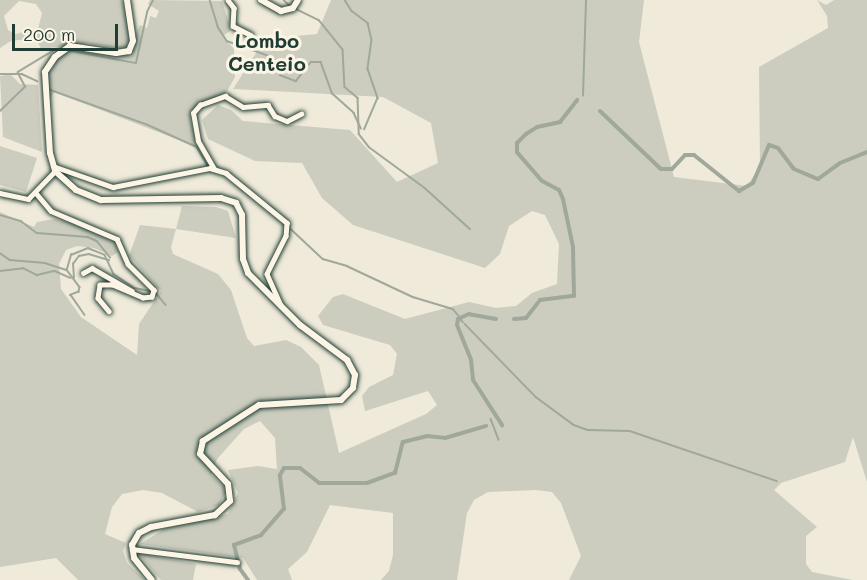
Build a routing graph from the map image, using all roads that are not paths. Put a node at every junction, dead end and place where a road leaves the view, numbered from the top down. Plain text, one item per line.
1 (127, 0) edge
2 (228, 0) edge
3 (261, 0) edge
4 (295, 5) edge
5 (251, 35) dead end
6 (301, 114) dead end
7 (214, 168) junction
8 (54, 169) junction
9 (0, 193) edge
10 (36, 193) junction
11 (83, 273) dead end
12 (137, 295) junction
13 (281, 306) junction
14 (109, 311) dead end
15 (132, 548) junction
16 (237, 562) dead end
17 (152, 580) edge

1 - 8 main road
2 - 5 street
3 - 4 main road
6 - 7 street
7 - 8 street
7 - 13 street
8 - 10 street
8 - 13 main road
9 - 10 street
10 - 12 street
11 - 12 street
12 - 14 street
13 - 15 main road
15 - 16 street
15 - 17 main road

